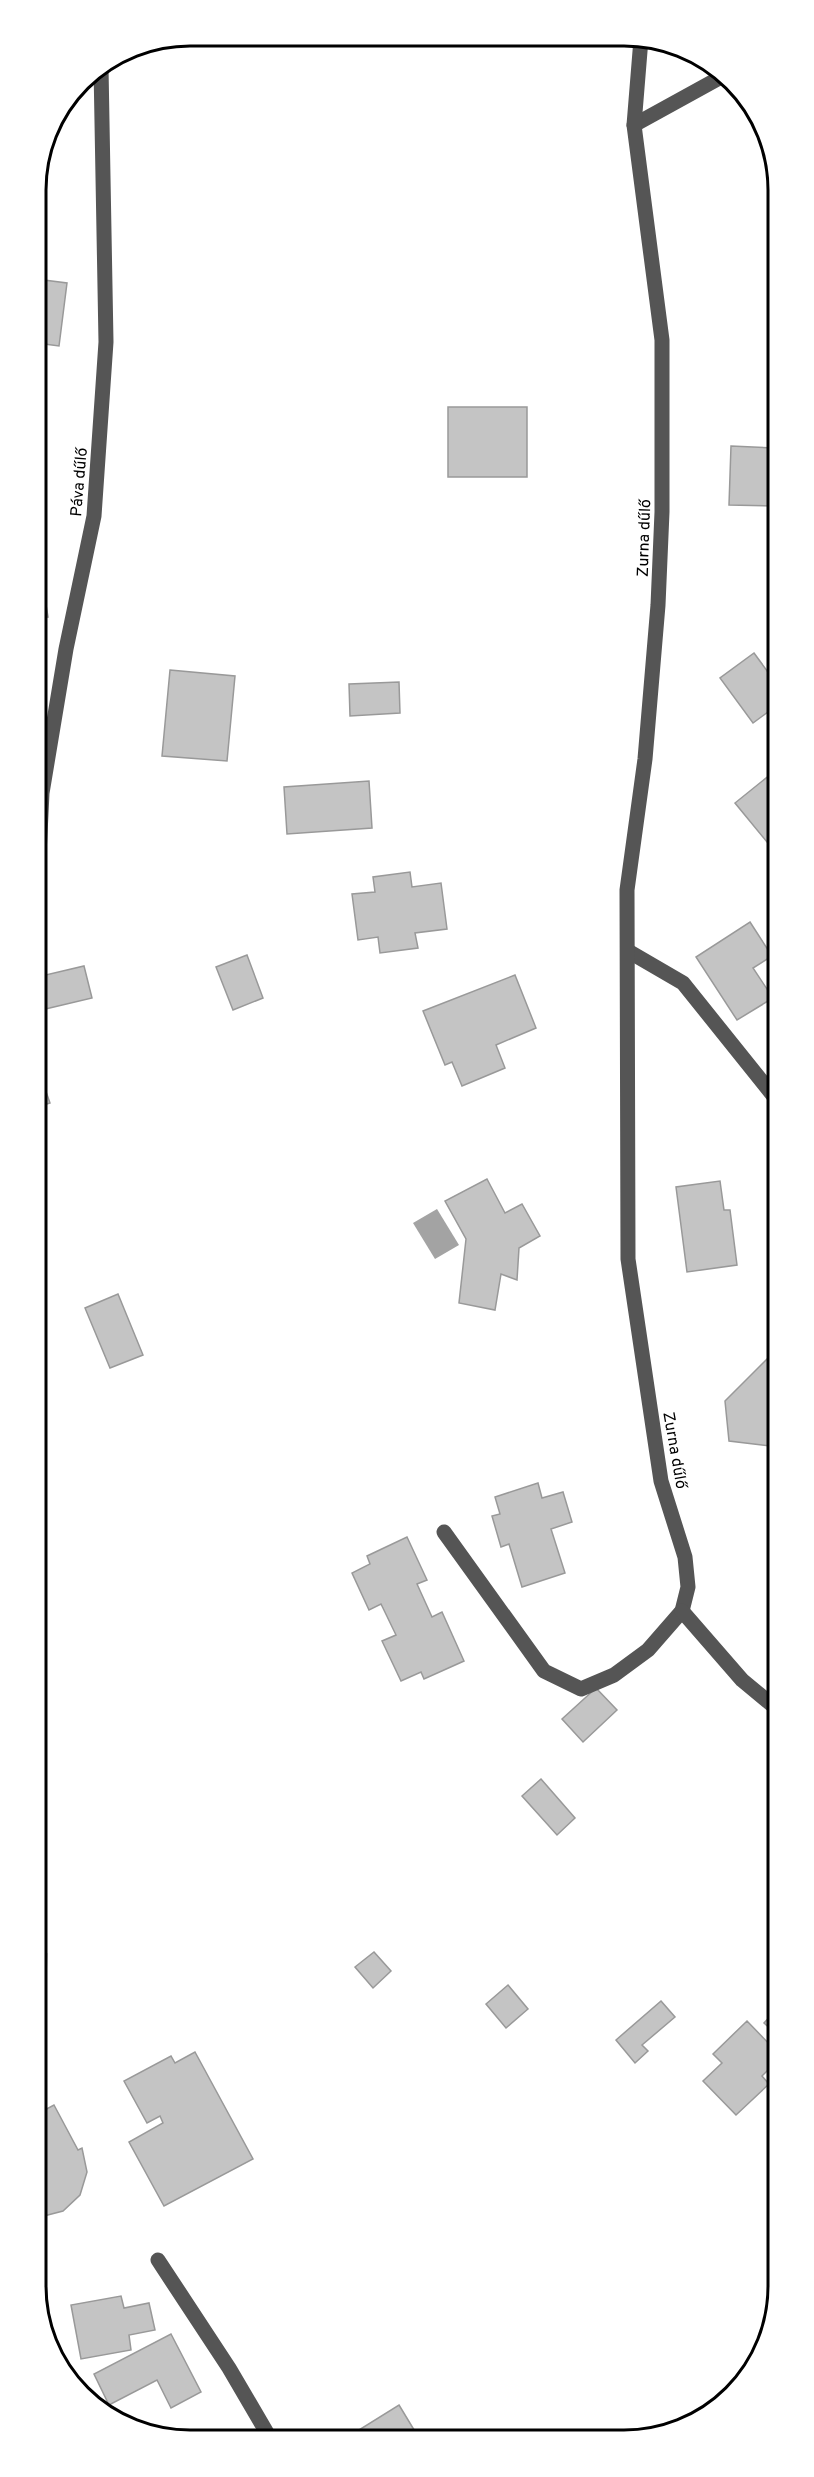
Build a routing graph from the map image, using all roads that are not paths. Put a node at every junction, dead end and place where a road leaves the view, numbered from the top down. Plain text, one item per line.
1 (640, 48) edge
2 (101, 78) edge
3 (715, 80) edge
4 (634, 125) junction
5 (47, 764) edge
6 (628, 951) junction
7 (768, 1088) edge
8 (444, 1532) dead end
9 (682, 1611) junction
10 (767, 1701) edge
11 (158, 2260) dead end
12 (265, 2430) edge

1 - 4 street, Zurna dűlő
2 - 5 street, Páva dűlő
3 - 4 street
4 - 6 street, Zurna dűlő
6 - 7 street
6 - 9 street, Zurna dűlő
8 - 9 street
9 - 10 street
11 - 12 street

